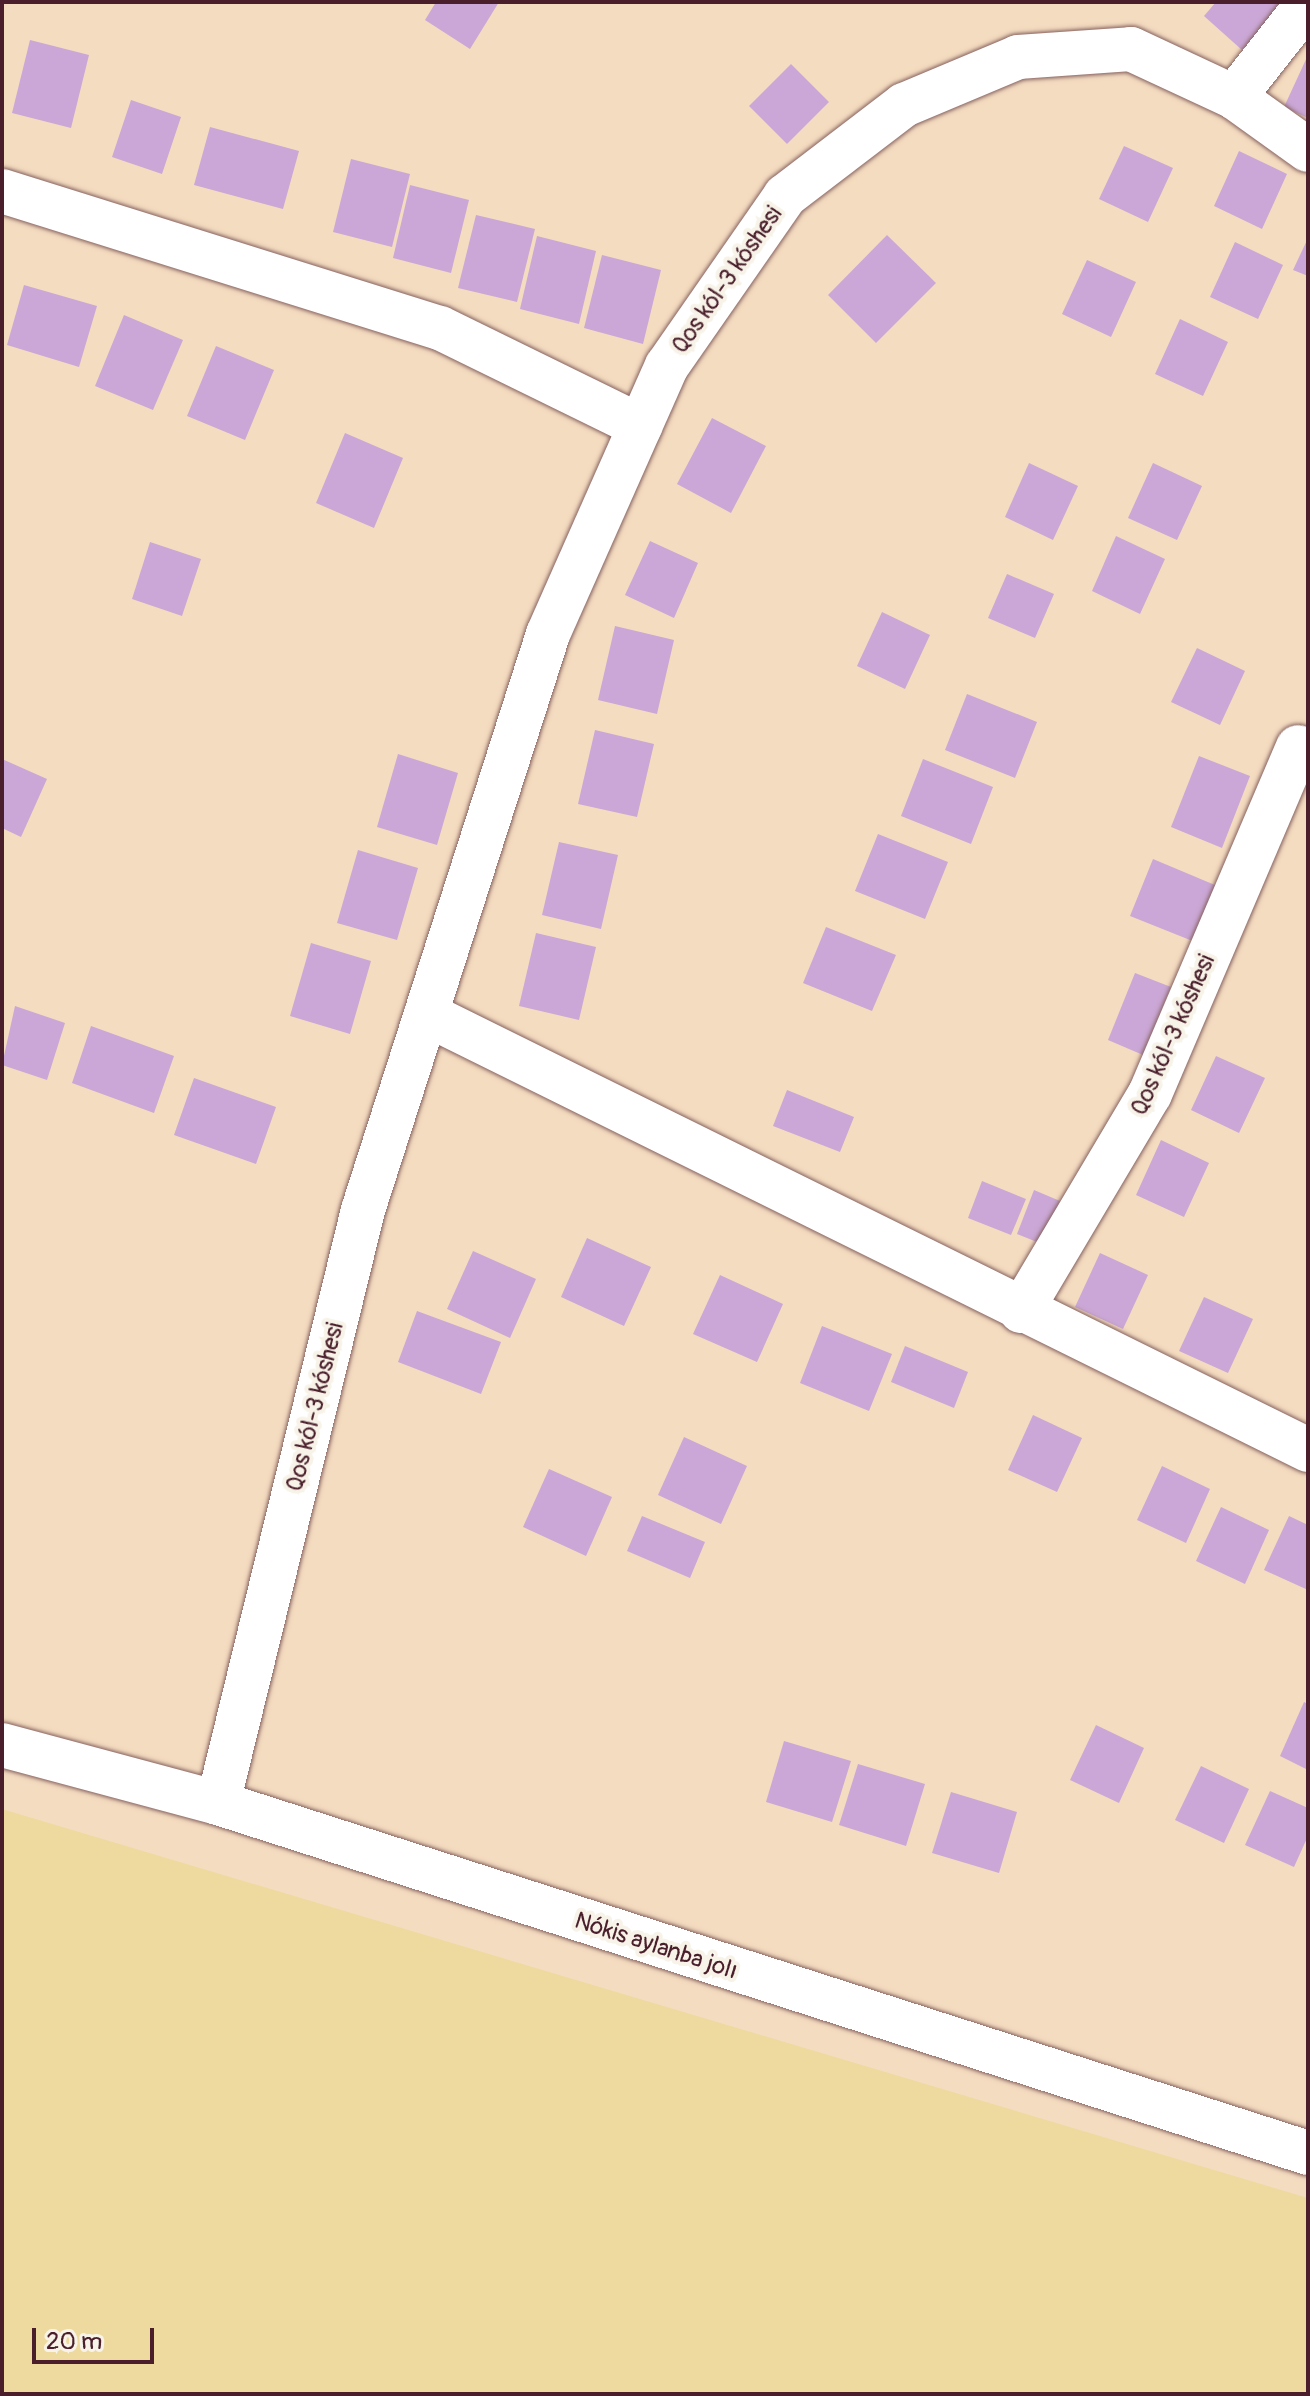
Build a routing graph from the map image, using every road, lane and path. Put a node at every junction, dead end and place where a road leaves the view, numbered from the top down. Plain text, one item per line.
1 (1308, 3) edge
2 (1234, 97) junction
3 (1308, 150) edge
4 (2, 191) edge
5 (640, 426) junction
6 (1298, 747) dead end
7 (426, 1014) junction
8 (1021, 1311) junction
9 (1308, 1450) edge
10 (2, 1745) edge
11 (218, 1803) junction
12 (1308, 2153) edge

1 - 2 street
2 - 3 street, Qos kól-3 kóshesi
2 - 5 street, Qos kól-3 kóshesi
4 - 5 street
5 - 7 street, Qos kól-3 kóshesi
6 - 8 street, Qos kól-3 kóshesi
7 - 8 street
7 - 11 street, Qos kól-3 kóshesi
8 - 9 street
10 - 11 street, Nókis aylanba jolı
11 - 12 street, Nókis aylanba jolı

